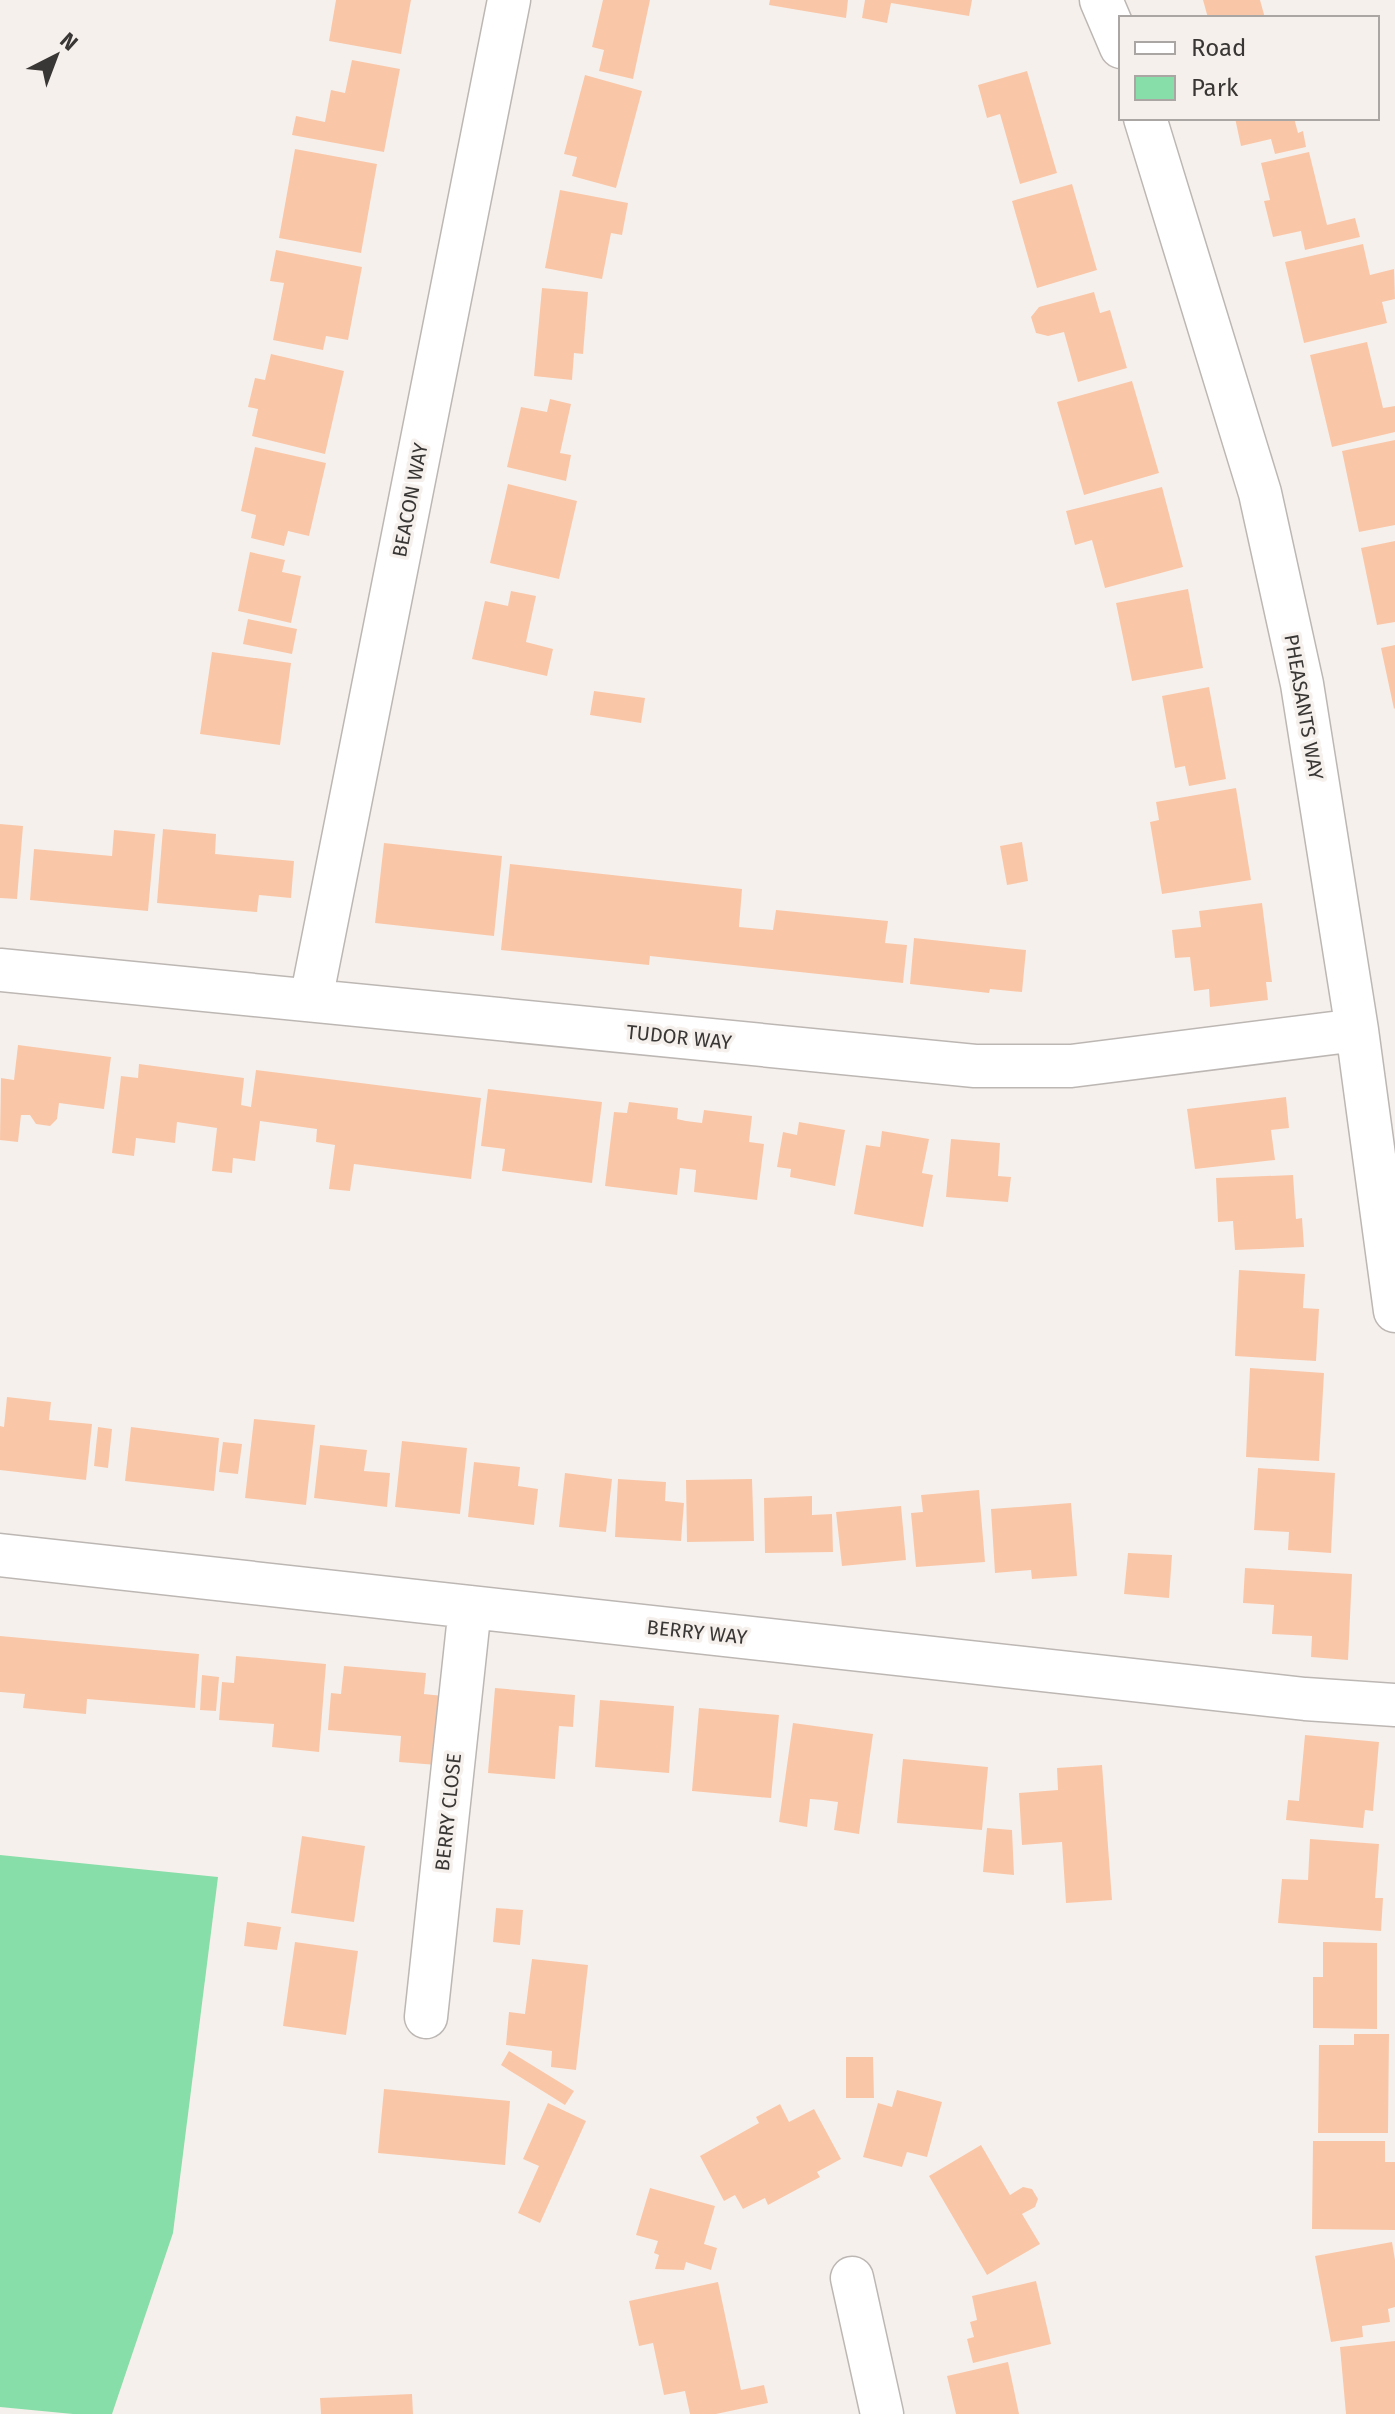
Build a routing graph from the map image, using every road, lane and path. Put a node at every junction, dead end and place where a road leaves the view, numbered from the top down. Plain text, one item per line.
1 (509, 0) edge
2 (1101, 0) edge
3 (1119, 42) edge
4 (1146, 120) edge
5 (0, 970) edge
6 (311, 1000) junction
7 (1357, 1030) junction
8 (1395, 1311) edge
9 (0, 1555) edge
10 (470, 1607) junction
11 (1395, 1705) edge
12 (426, 2017) dead end
13 (852, 2278) dead end
14 (882, 2414) edge

1 - 6 street, BEACON WAY
2 - 3 street
4 - 7 street, PHEASANTS WAY
5 - 6 street, TUDOR WAY
6 - 7 street, TUDOR WAY
7 - 8 street, PHEASANTS WAY
9 - 10 street, BERRY WAY
10 - 11 street, BERRY WAY
10 - 12 street, BERRY CLOSE
13 - 14 street

